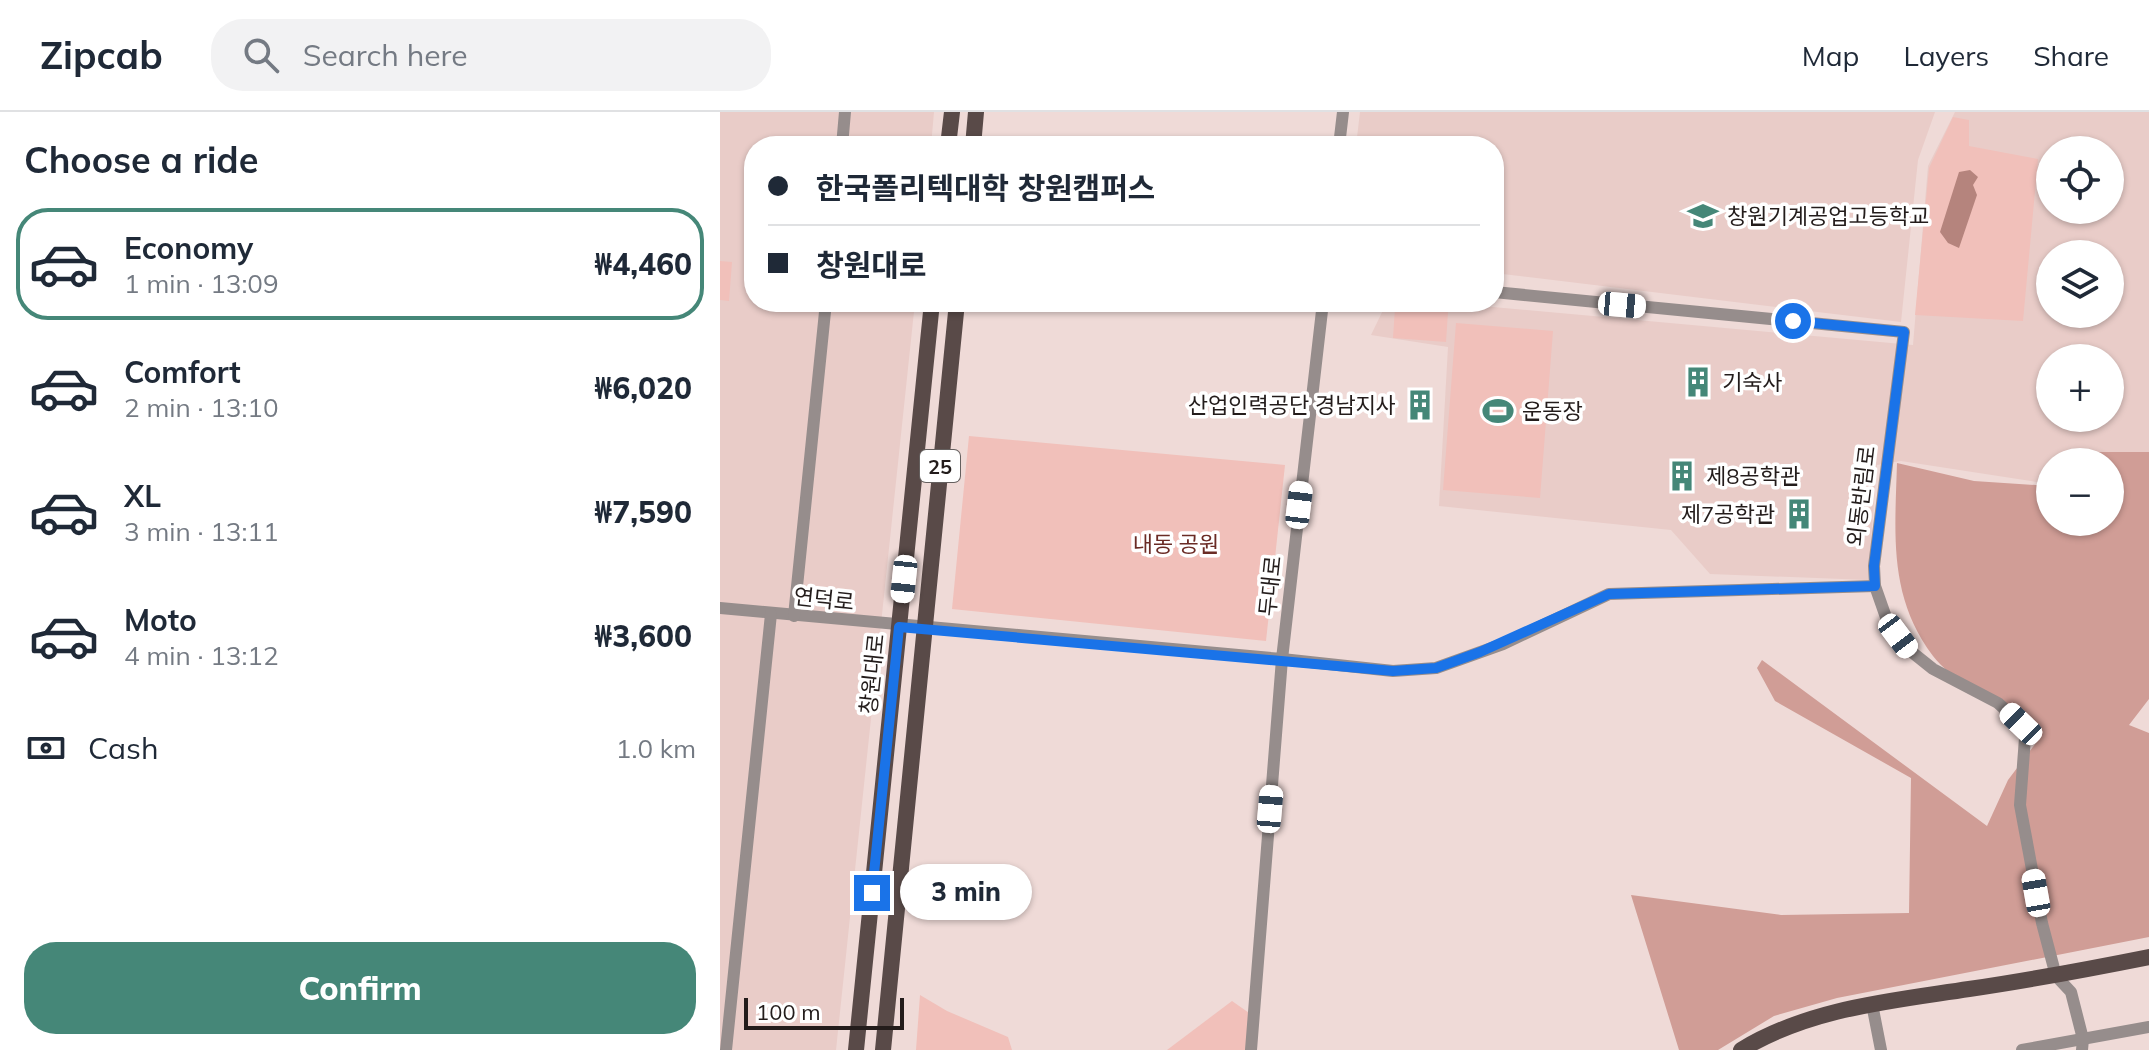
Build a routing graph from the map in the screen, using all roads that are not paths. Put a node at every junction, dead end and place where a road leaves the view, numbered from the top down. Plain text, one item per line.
1 (845, 112) edge
2 (952, 112) edge
3 (976, 112) edge
4 (1343, 112) edge
5 (843, 136) edge
6 (949, 136) edge
7 (974, 136) edge
8 (1340, 136) edge
9 (1504, 293) edge
10 (825, 312) edge
11 (931, 312) edge
12 (956, 312) edge
13 (1322, 312) edge
14 (1875, 586) junction
15 (720, 608) edge
16 (771, 614) junction
17 (794, 616) junction
18 (899, 627) junction
19 (923, 629) junction
20 (1282, 659) junction
21 (2149, 957) edge
22 (2056, 976) junction
23 (1872, 1004) junction
24 (2149, 1027) edge
25 (2083, 1044) edge
26 (726, 1050) edge
27 (856, 1050) edge
28 (883, 1050) edge
29 (1251, 1050) edge
30 (1741, 1050) edge
31 (1881, 1050) edge
32 (2022, 1050) edge

1 - 5 street
2 - 6 main road
3 - 7 main road
4 - 8 street
9 - 14 street, 외동반림로
10 - 17 street
11 - 18 main road, 창원대로 / 25
12 - 19 main road, 창원대로 / 25
13 - 20 street, 두대로
14 - 20 street
14 - 22 street, 외동반림로
15 - 16 street, 연덕로
16 - 17 street, 연덕로
16 - 26 street
17 - 18 street, 연덕로
18 - 19 street, 연덕로
18 - 27 main road, 창원대로 / 25
19 - 20 street
19 - 28 main road, 창원대로 / 25
20 - 29 street, 두대로
21 - 22 main road
22 - 23 main road
22 - 25 street
23 - 30 main road
23 - 31 street
24 - 25 street
25 - 32 street

